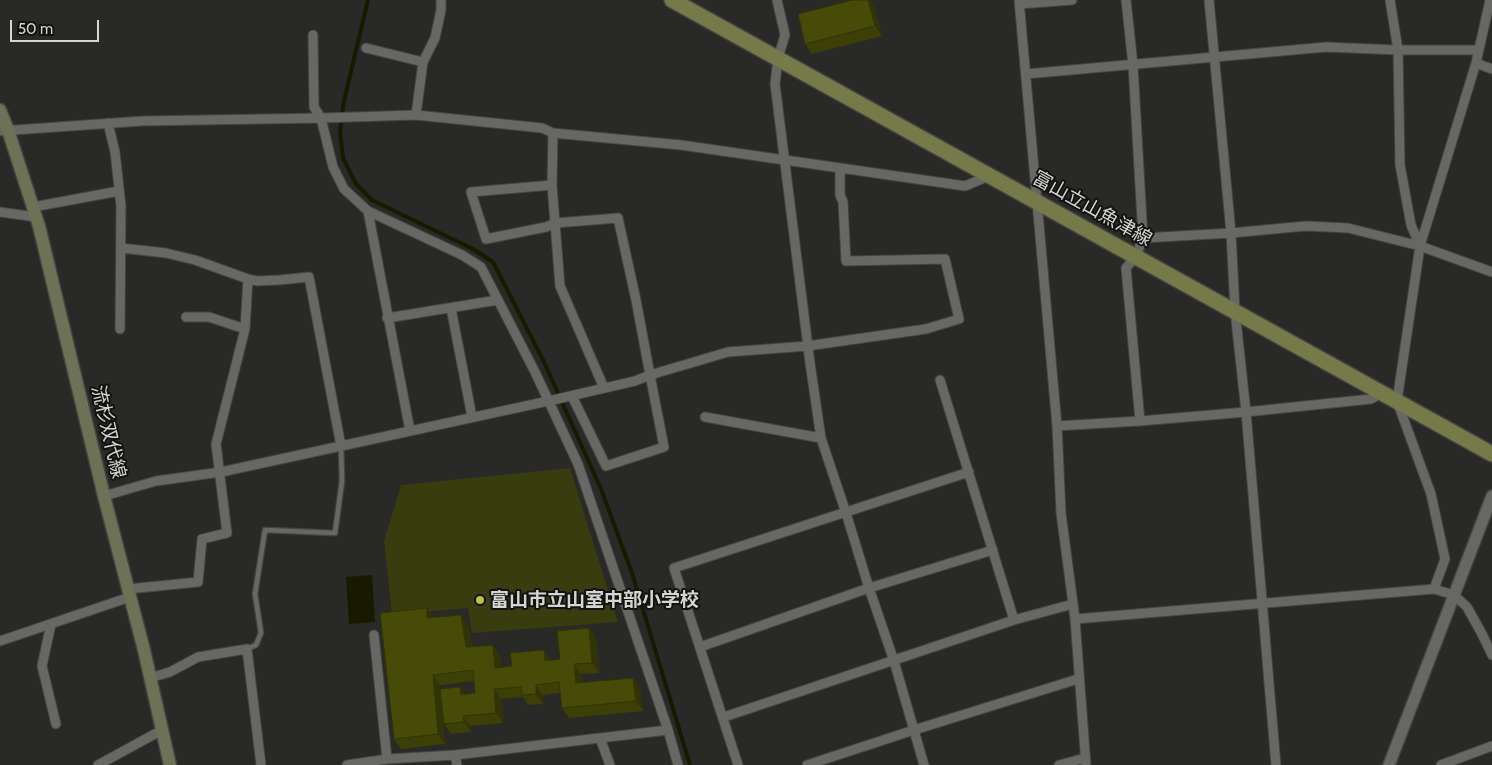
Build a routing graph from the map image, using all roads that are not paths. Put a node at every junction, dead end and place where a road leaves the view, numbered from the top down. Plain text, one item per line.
1 (441, 0) edge
2 (672, 0) edge
3 (777, 0) edge
4 (1072, 0) edge
5 (1126, 0) edge
6 (1209, 0) edge
7 (1390, 0) edge
8 (1490, 0) edge
9 (1019, 2) edge
10 (313, 35) dead end
11 (366, 48) dead end
12 (1398, 50) junction
13 (1479, 50) junction
14 (778, 58) junction
15 (1215, 58) junction
16 (423, 62) junction
17 (1476, 63) junction
18 (1133, 65) junction
19 (1492, 69) edge
20 (1026, 74) junction
21 (0, 110) edge
22 (416, 114) junction
23 (320, 118) junction
24 (108, 123) junction
25 (4, 130) edge
26 (553, 133) junction
27 (785, 159) junction
28 (840, 168) junction
29 (989, 176) junction
30 (552, 185) junction
31 (119, 191) junction
32 (1037, 202) junction
33 (368, 211) junction
34 (0, 212) edge
35 (35, 212) junction
36 (555, 223) junction
37 (1231, 233) junction
38 (1143, 238) junction
39 (1420, 246) junction
40 (121, 248) junction
41 (1136, 256) junction
42 (1492, 272) edge
43 (248, 279) junction
44 (498, 300) junction
45 (451, 308) junction
46 (1235, 311) junction
47 (186, 317) dead end
48 (387, 318) junction
49 (245, 329) junction
50 (120, 330) dead end
51 (807, 346) junction
52 (650, 375) junction
53 (940, 380) dead end
54 (604, 388) junction
55 (1382, 393) junction
56 (570, 396) junction
57 (551, 400) junction
58 (1397, 401) junction
59 (1246, 412) junction
60 (472, 417) junction
61 (705, 417) dead end
62 (1140, 421) junction
63 (1057, 426) junction
64 (410, 431) junction
65 (821, 438) junction
66 (341, 446) junction
67 (1492, 454) edge
68 (221, 472) junction
69 (969, 472) junction
70 (104, 496) junction
71 (1492, 496) edge
72 (846, 513) junction
73 (993, 550) junction
74 (869, 588) junction
75 (1434, 589) junction
76 (129, 593) junction
77 (1454, 595) junction
78 (1261, 602) junction
79 (1073, 604) junction
80 (1075, 619) junction
81 (1014, 620) junction
82 (51, 624) junction
83 (374, 635) dead end
84 (0, 641) edge
85 (700, 647) junction
86 (246, 649) junction
87 (1492, 655) edge
88 (894, 661) junction
89 (150, 678) junction
90 (1078, 680) junction
91 (724, 717) junction
92 (56, 724) dead end
93 (162, 730) junction
94 (668, 730) junction
95 (914, 730) junction
96 (600, 738) junction
97 (1492, 746) edge
98 (455, 755) junction
99 (387, 759) junction
100 (1085, 761) edge
101 (365, 764) edge
102 (98, 765) edge
103 (170, 765) edge
104 (261, 765) edge
105 (347, 765) edge
106 (456, 765) edge
107 (610, 765) edge
108 (678, 765) edge
109 (738, 765) edge
110 (807, 765) edge
111 (924, 765) edge
112 (1059, 765) edge
113 (1276, 765) edge
114 (1389, 765) edge
115 (1441, 765) edge

1 - 16 street
2 - 14 main road, 富山立山魚津線
3 - 14 street
4 - 9 street
5 - 18 street
6 - 15 street
7 - 12 street
8 - 13 street
9 - 20 street
10 - 23 street
11 - 16 street
12 - 13 street
12 - 15 street
12 - 39 street
13 - 17 street
14 - 27 street
14 - 29 main road, 富山立山魚津線
15 - 18 street
15 - 37 street
16 - 22 street
17 - 19 street
17 - 39 street
18 - 20 street
18 - 38 street
20 - 32 street
21 - 25 main road, 流杉双代線
22 - 23 street
22 - 26 street
23 - 24 street
23 - 33 street
24 - 25 street
24 - 31 street
25 - 35 main road, 流杉双代線
26 - 27 street
26 - 30 street
27 - 28 street
27 - 51 street
28 - 29 street
28 - 51 street
29 - 32 main road, 富山立山魚津線
30 - 36 street
30 - 36 street
31 - 35 street
31 - 40 street
32 - 41 main road, 富山立山魚津線
32 - 63 street
33 - 44 street
33 - 48 street
34 - 35 street
35 - 70 main road, 流杉双代線
36 - 52 street
36 - 54 street
37 - 38 street
37 - 39 street
37 - 46 street
38 - 41 street
39 - 42 street
39 - 58 street
40 - 43 street
40 - 50 street
41 - 46 main road, 富山立山魚津線
41 - 62 street
43 - 49 street
43 - 66 street
44 - 45 street
44 - 57 street
45 - 48 street
45 - 60 street
46 - 55 main road, 富山立山魚津線
46 - 59 street
47 - 49 street
48 - 64 street
49 - 68 street
51 - 52 street
51 - 65 street
52 - 54 street
52 - 56 street
53 - 69 street
54 - 56 street
55 - 58 main road, 富山立山魚津線
55 - 59 street
56 - 57 street
57 - 60 street
57 - 94 street
58 - 67 main road, 富山立山魚津線
58 - 75 street
59 - 62 street
59 - 78 street
60 - 64 street
61 - 65 street
62 - 63 street
63 - 79 street
64 - 66 street
65 - 72 street
66 - 68 street
66 - 86 lane
68 - 70 street
68 - 76 street
69 - 72 street
69 - 73 street
70 - 76 main road, 流杉双代線
71 - 77 street
72 - 74 street
72 - 85 street
73 - 74 street
73 - 81 street
74 - 85 street
74 - 88 street
75 - 77 street
75 - 78 street
76 - 82 street
76 - 89 main road, 流杉双代線
77 - 87 street
77 - 114 street
78 - 80 street
78 - 113 street
79 - 80 street
79 - 81 street
80 - 90 street
81 - 88 street
82 - 84 street
82 - 92 street
83 - 99 street
85 - 91 street
86 - 89 street
86 - 104 street
88 - 91 street
88 - 95 street
89 - 93 main road, 流杉双代線
90 - 95 street
90 - 100 street
91 - 109 street
93 - 102 street
93 - 103 main road, 流杉双代線
94 - 96 street
94 - 108 street
95 - 110 street
95 - 111 street
96 - 98 street
96 - 107 street
97 - 115 street
98 - 99 street
98 - 106 street
99 - 101 street
100 - 112 street
101 - 105 street

